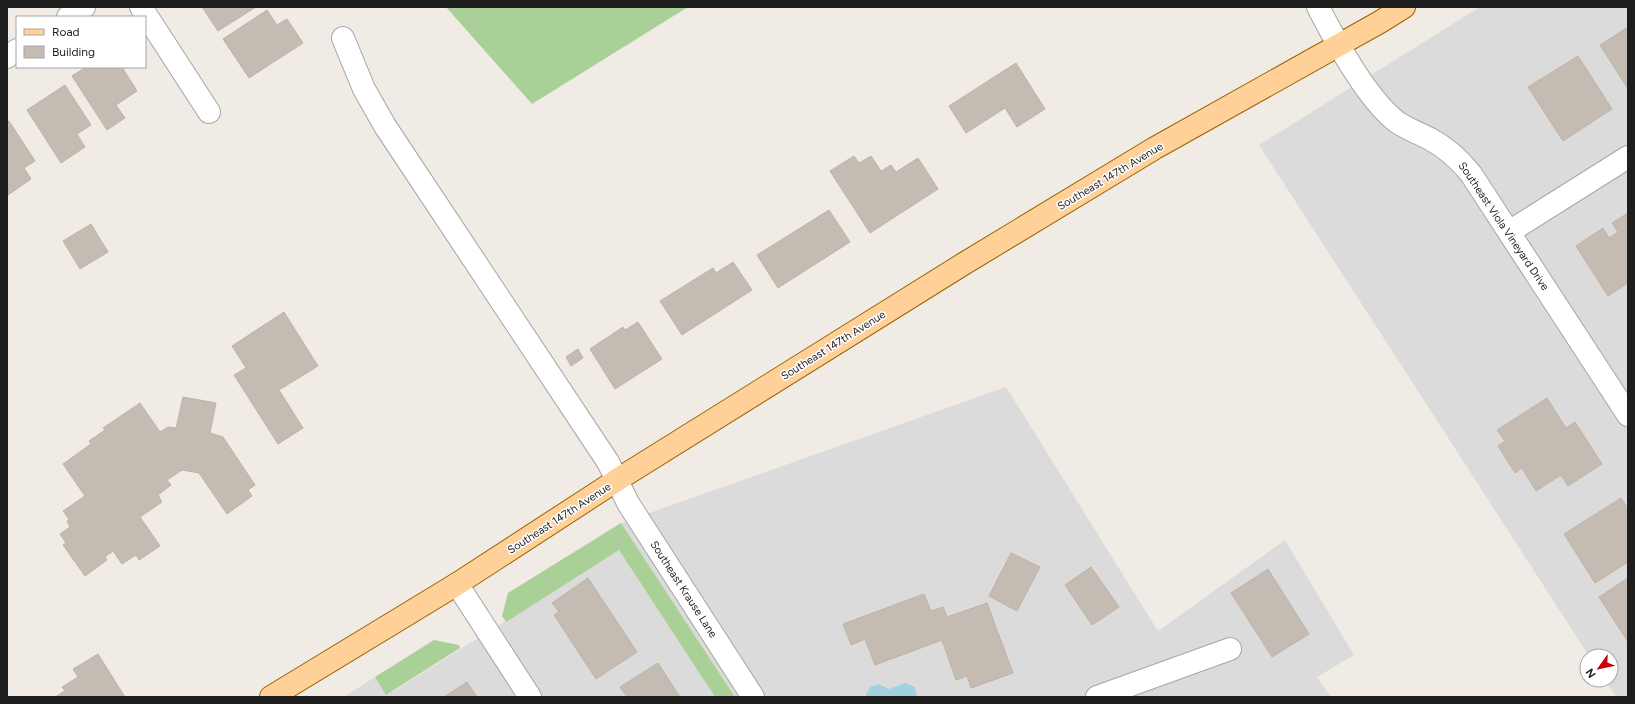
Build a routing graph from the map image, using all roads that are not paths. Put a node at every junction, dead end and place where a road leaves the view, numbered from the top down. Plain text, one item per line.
1 (84, 7) edge
2 (141, 7) edge
3 (1318, 7) edge
4 (1404, 7) edge
5 (70, 16) edge
6 (343, 38) dead end
7 (1339, 45) junction
8 (16, 51) edge
9 (7, 57) edge
10 (209, 112) dead end
11 (1628, 158) edge
12 (1509, 232) junction
13 (1628, 415) edge
14 (617, 480) junction
15 (457, 584) junction
16 (1230, 649) dead end
17 (271, 697) edge
18 (530, 697) edge
19 (753, 697) edge
20 (1097, 697) edge

1 - 5 street
2 - 10 street
3 - 7 street, Southeast Viola Vineyard Drive
4 - 7 main road, Southeast 147th Avenue
6 - 14 street, Southeast Krause Lane
7 - 12 street, Southeast Viola Vineyard Drive
7 - 14 main road, Southeast 147th Avenue
8 - 9 street
11 - 12 street
12 - 13 street, Southeast Viola Vineyard Drive
14 - 15 main road, Southeast 147th Avenue
14 - 19 street, Southeast Krause Lane
15 - 17 main road, Southeast 147th Avenue
15 - 18 street
16 - 20 street

